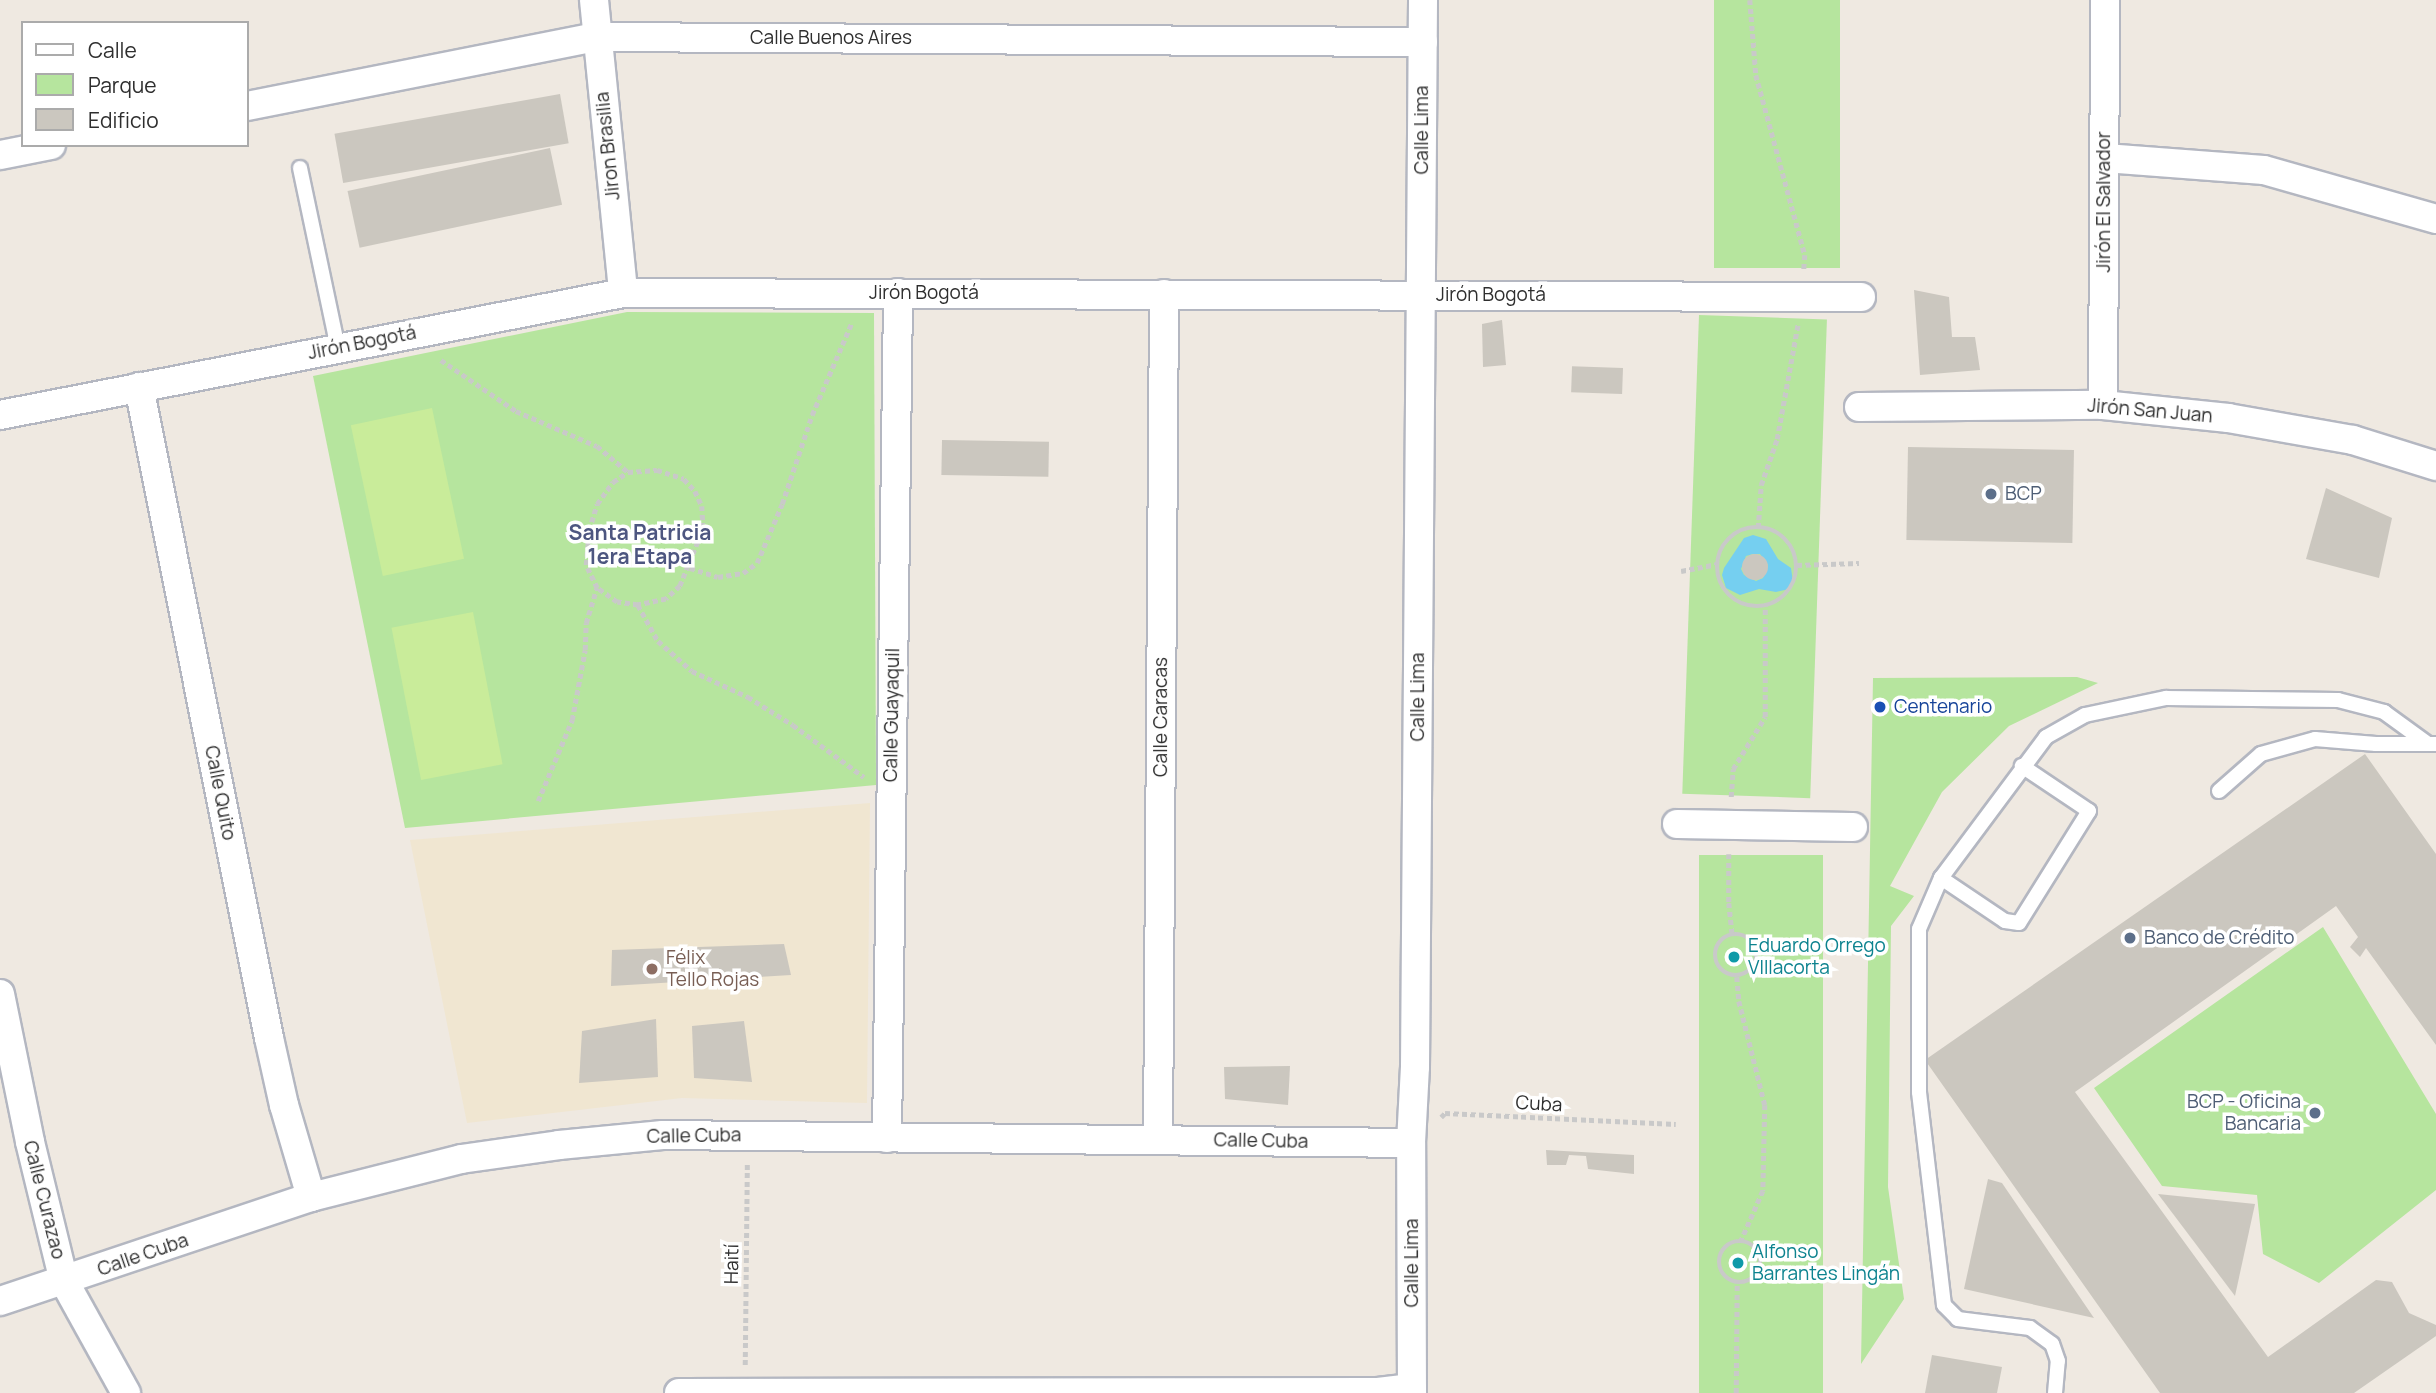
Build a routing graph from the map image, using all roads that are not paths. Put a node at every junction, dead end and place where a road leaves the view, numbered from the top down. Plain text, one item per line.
1 (594, 0) edge
2 (1423, 0) edge
3 (2105, 0) edge
4 (597, 37) junction
5 (1423, 42) junction
6 (248, 106) edge
7 (41, 147) edge
8 (0, 155) edge
9 (2105, 158) junction
10 (300, 168) dead end
11 (2436, 219) edge
12 (624, 293) junction
13 (898, 293) junction
14 (1164, 294) junction
15 (1421, 295) junction
16 (1860, 297) dead end
17 (338, 348) junction
18 (139, 387) junction
19 (2103, 405) junction
20 (1859, 407) dead end
21 (0, 415) edge
22 (2436, 466) edge
23 (2432, 744) edge
24 (2022, 766) junction
25 (2219, 791) dead end
26 (1677, 824) dead end
27 (1853, 827) dead end
28 (1941, 878) junction
29 (0, 993) edge
30 (887, 1138) junction
31 (1158, 1139) junction
32 (1411, 1143) junction
33 (311, 1197) junction
34 (64, 1281) junction
35 (0, 1301) edge
36 (1412, 1390) edge
37 (126, 1393) edge
38 (678, 1393) edge
39 (2055, 1393) edge

1 - 4 street, Jiron Brasilia
2 - 5 street, Calle Lima
3 - 9 street, Jirón El Salvador
4 - 5 street, Calle Buenos Aires
4 - 6 street, Calle Buenos Aires
4 - 12 street, Jiron Brasilia
5 - 15 street, Calle Lima
7 - 8 street
9 - 11 street
9 - 19 street, Jirón El Salvador
10 - 17 lane
12 - 13 street, Jirón Bogotá
12 - 17 street, Jirón Bogotá
13 - 14 street, Jirón Bogotá
13 - 30 street, Calle Guayaquil
14 - 15 street, Jirón Bogotá
14 - 31 street, Calle Caracas
15 - 16 street, Jirón Bogotá
15 - 32 street, Calle Lima
17 - 18 street, Jirón Bogotá
18 - 21 street, Jirón Bogotá
18 - 33 street, Calle Quito
19 - 20 street, Jirón San Juan
19 - 22 street, Jirón San Juan
23 - 24 lane
23 - 25 lane
24 - 28 lane
24 - 28 lane
26 - 27 street
28 - 39 lane
29 - 34 street, Calle Curazao
30 - 31 street, Calle Cuba
30 - 33 street, Calle Cuba
31 - 32 street, Calle Cuba
32 - 36 street, Calle Lima
33 - 34 street, Calle Cuba
34 - 35 street, Calle Cuba
34 - 37 street, Calle Curazao
36 - 38 street

